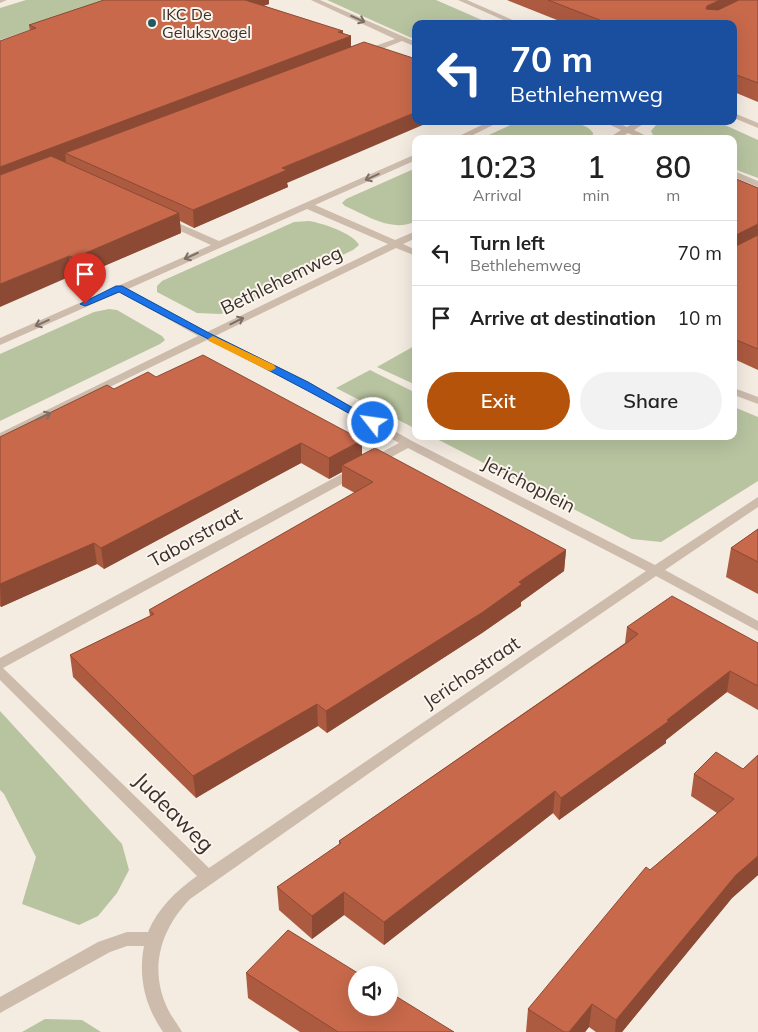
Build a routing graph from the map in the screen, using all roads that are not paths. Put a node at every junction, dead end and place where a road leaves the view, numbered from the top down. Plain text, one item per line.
1 (4, 0) edge
2 (314, 0) edge
3 (461, 0) edge
4 (0, 1) edge
5 (509, 20) edge
6 (401, 39) junction
7 (412, 43) edge
8 (351, 58) edge
9 (737, 116) edge
10 (487, 125) edge
11 (616, 125) edge
12 (635, 125) edge
13 (758, 126) edge
14 (626, 129) junction
15 (466, 135) edge
16 (617, 135) edge
17 (640, 135) edge
18 (412, 159) edge
19 (737, 175) edge
20 (758, 184) edge
21 (308, 206) junction
22 (154, 216) edge
23 (412, 236) edge
24 (218, 244) junction
25 (396, 244) junction
26 (412, 251) edge
27 (119, 288) junction
28 (206, 336) junction
29 (0, 342) edge
30 (737, 392) edge
31 (758, 401) edge
32 (0, 438) edge
33 (408, 443) junction
34 (758, 502) edge
35 (657, 571) junction
36 (758, 628) edge
37 (0, 664) edge
38 (0, 672) edge
39 (208, 876) junction
40 (154, 939) junction
41 (0, 1006) edge
42 (173, 1032) edge

1 - 4 street
2 -> 6 street
3 - 5 street
6 - 7 street
6 - 8 street
9 - 13 street
10 - 15 street
11 - 14 street
12 - 14 street
14 - 16 street
14 - 17 street
18 -> 21 street
19 - 20 street
21 - 24 street
21 - 25 street
22 - 24 street
23 - 25 street, Bethlehemweg
24 -> 27 street
25 - 26 street
28 -> 25 street, Bethlehemweg
27 - 28 street, Jerichoplein
27 -> 29 street
32 -> 28 street, Bethlehemweg
28 - 33 street, Jerichoplein
30 - 31 street
33 - 35 street, Jerichoplein
33 - 37 street, Taborstraat
34 - 35 street, Jerichostraat
35 - 36 street, Jerichoplein
35 - 39 street, Jerichostraat
38 - 39 street, Judeaweg
39 - 40 street, Judeaweg
40 - 41 street
40 - 42 street, Judeaweg

